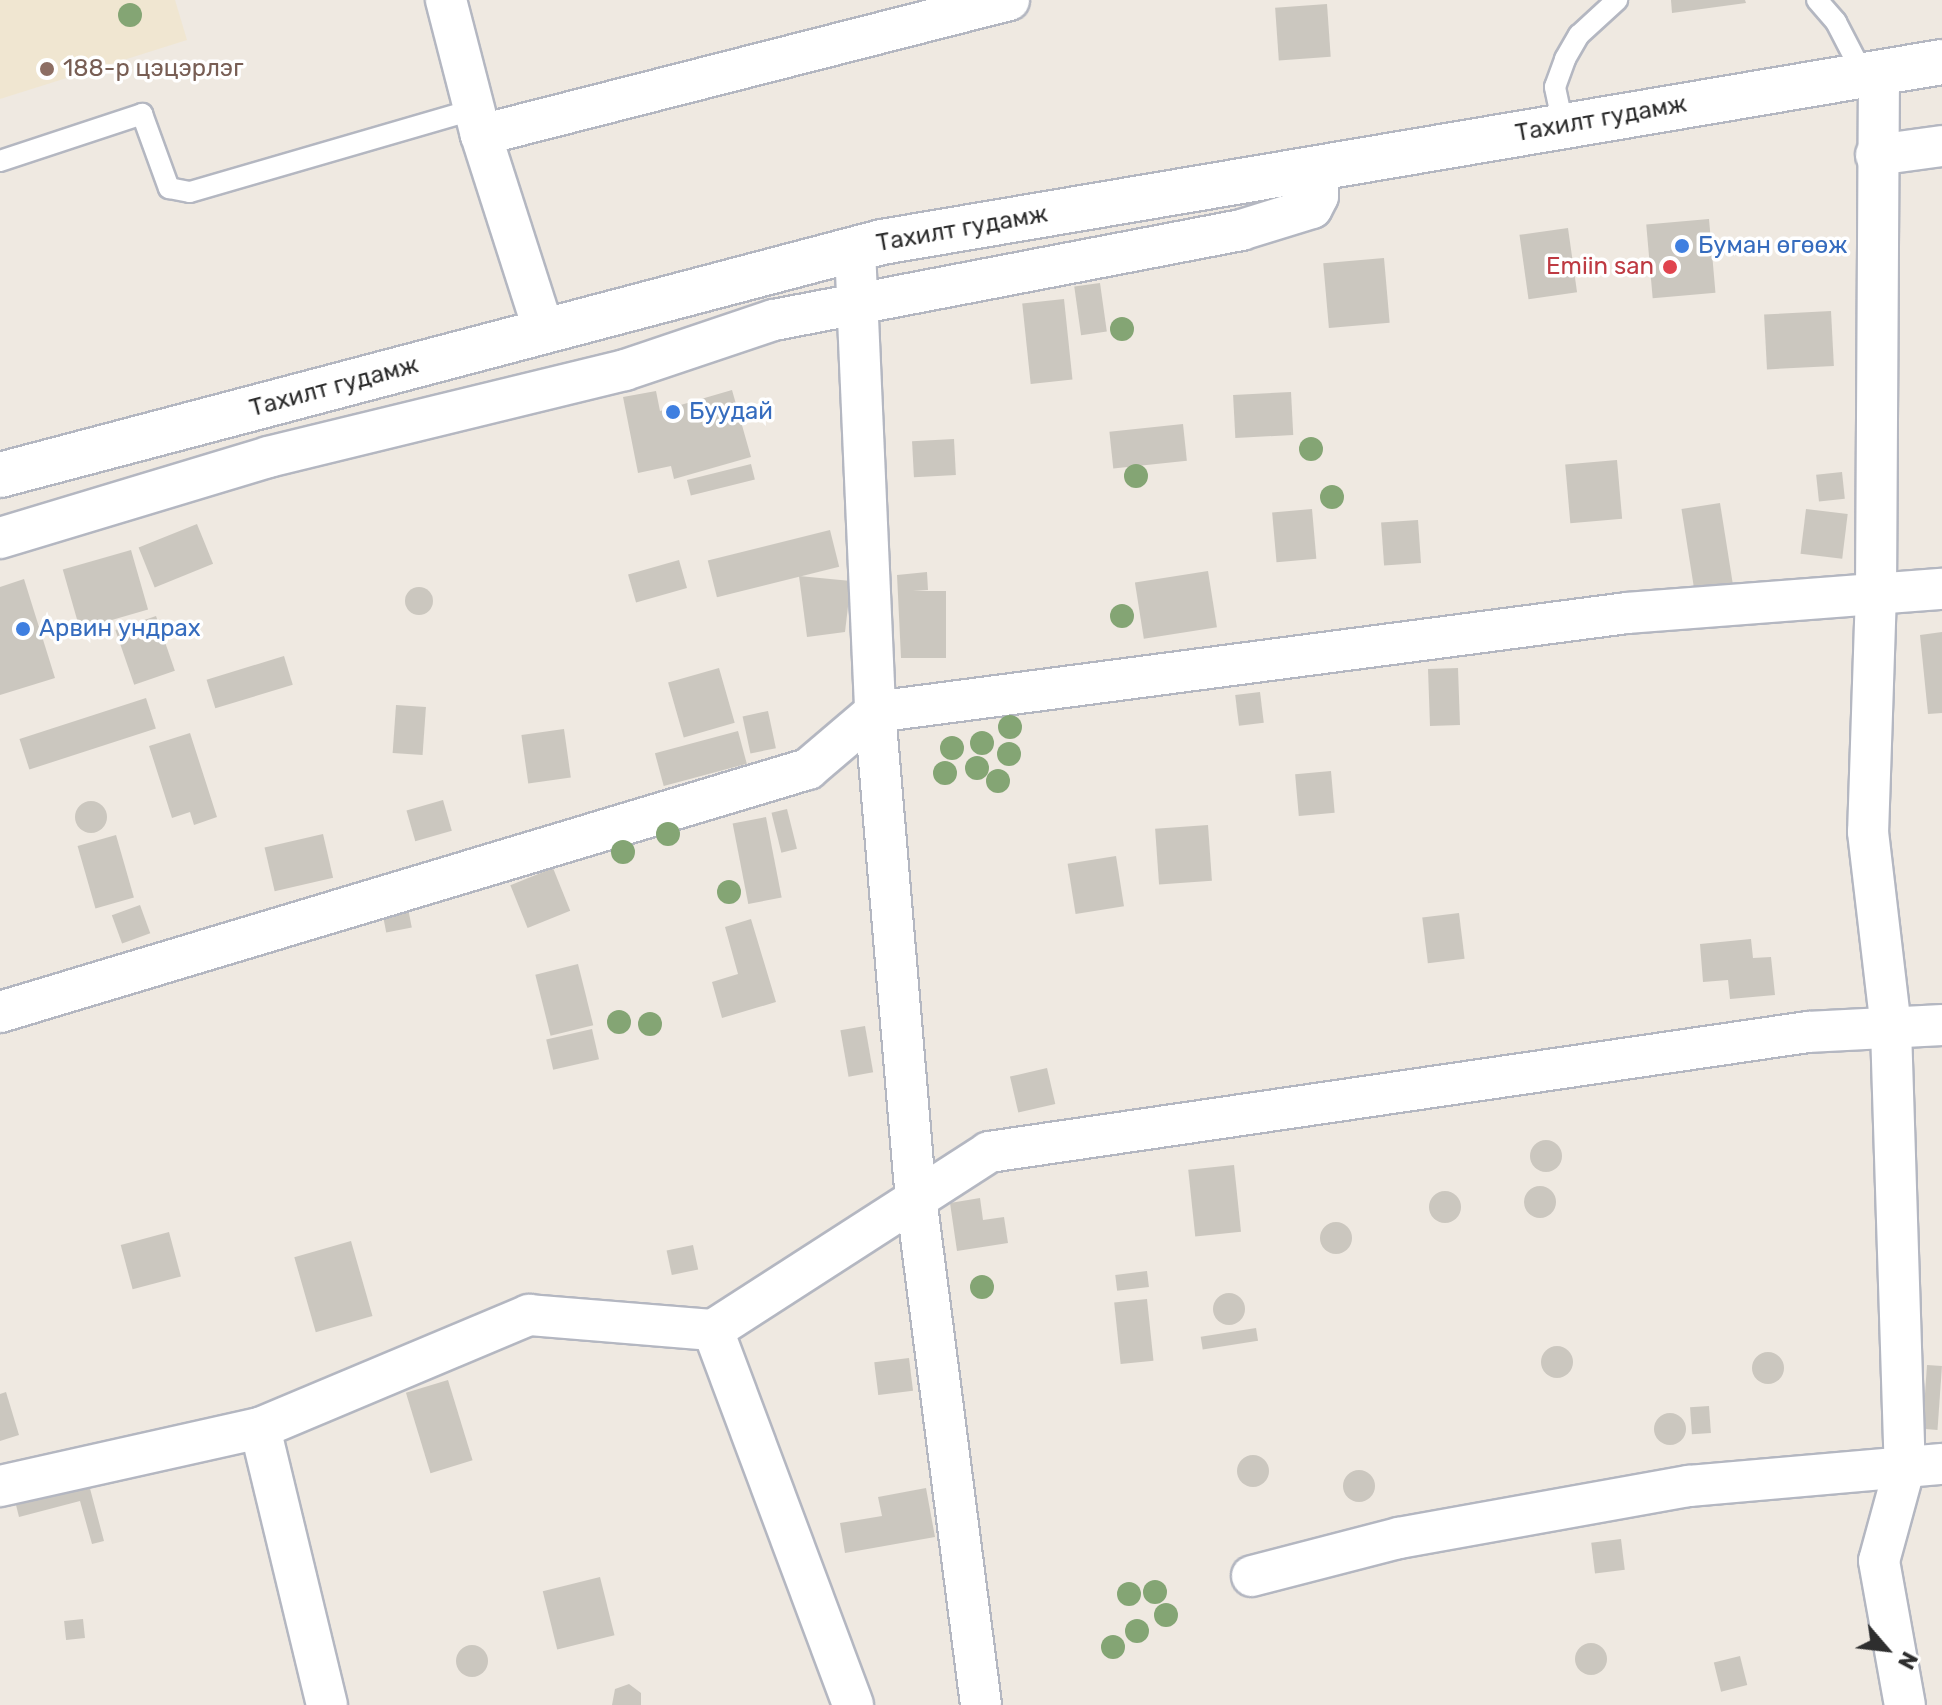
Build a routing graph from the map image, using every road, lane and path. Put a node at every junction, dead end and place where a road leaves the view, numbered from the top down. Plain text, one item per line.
1 (446, 0) edge
2 (1009, 0) edge
3 (1617, 0) edge
4 (1817, 0) edge
5 (1942, 62) edge
6 (1871, 73) junction
7 (478, 122) junction
8 (1563, 125) junction
9 (1942, 146) edge
10 (1876, 155) junction
11 (0, 161) edge
12 (1318, 168) junction
13 (855, 249) junction
14 (860, 299) junction
15 (544, 331) junction
16 (0, 475) edge
17 (0, 538) edge
18 (1942, 589) edge
19 (1876, 593) junction
20 (875, 712) junction
21 (0, 1012) edge
22 (1942, 1025) edge
23 (1891, 1029) junction
24 (916, 1198) junction
25 (713, 1330) junction
26 (260, 1428) junction
27 (1924, 1465) edge
28 (0, 1486) edge
29 (1252, 1576) dead end
30 (327, 1705) edge
31 (853, 1705) edge
32 (981, 1705) edge
33 (1905, 1705) edge

1 - 7 street
2 - 7 street
3 - 8 lane
4 - 6 lane
5 - 6 main road, Тахилт гудамж
6 - 8 main road, Тахилт гудамж
6 - 10 street
7 - 11 lane
7 - 15 street
8 - 12 main road, Тахилт гудамж
9 - 10 street
10 - 19 street
12 - 13 main road, Тахилт гудамж
12 - 14 street
13 - 14 street
13 - 15 main road, Тахилт гудамж
14 - 17 street
14 - 20 street
15 - 16 main road, Тахилт гудамж
18 - 19 street
19 - 20 street
19 - 23 street
20 - 21 street
20 - 24 street
22 - 23 street
23 - 24 street
23 - 27 street
24 - 25 street
24 - 32 street
25 - 26 street
25 - 31 street
26 - 28 street
26 - 30 street
27 - 29 street
27 - 33 street

